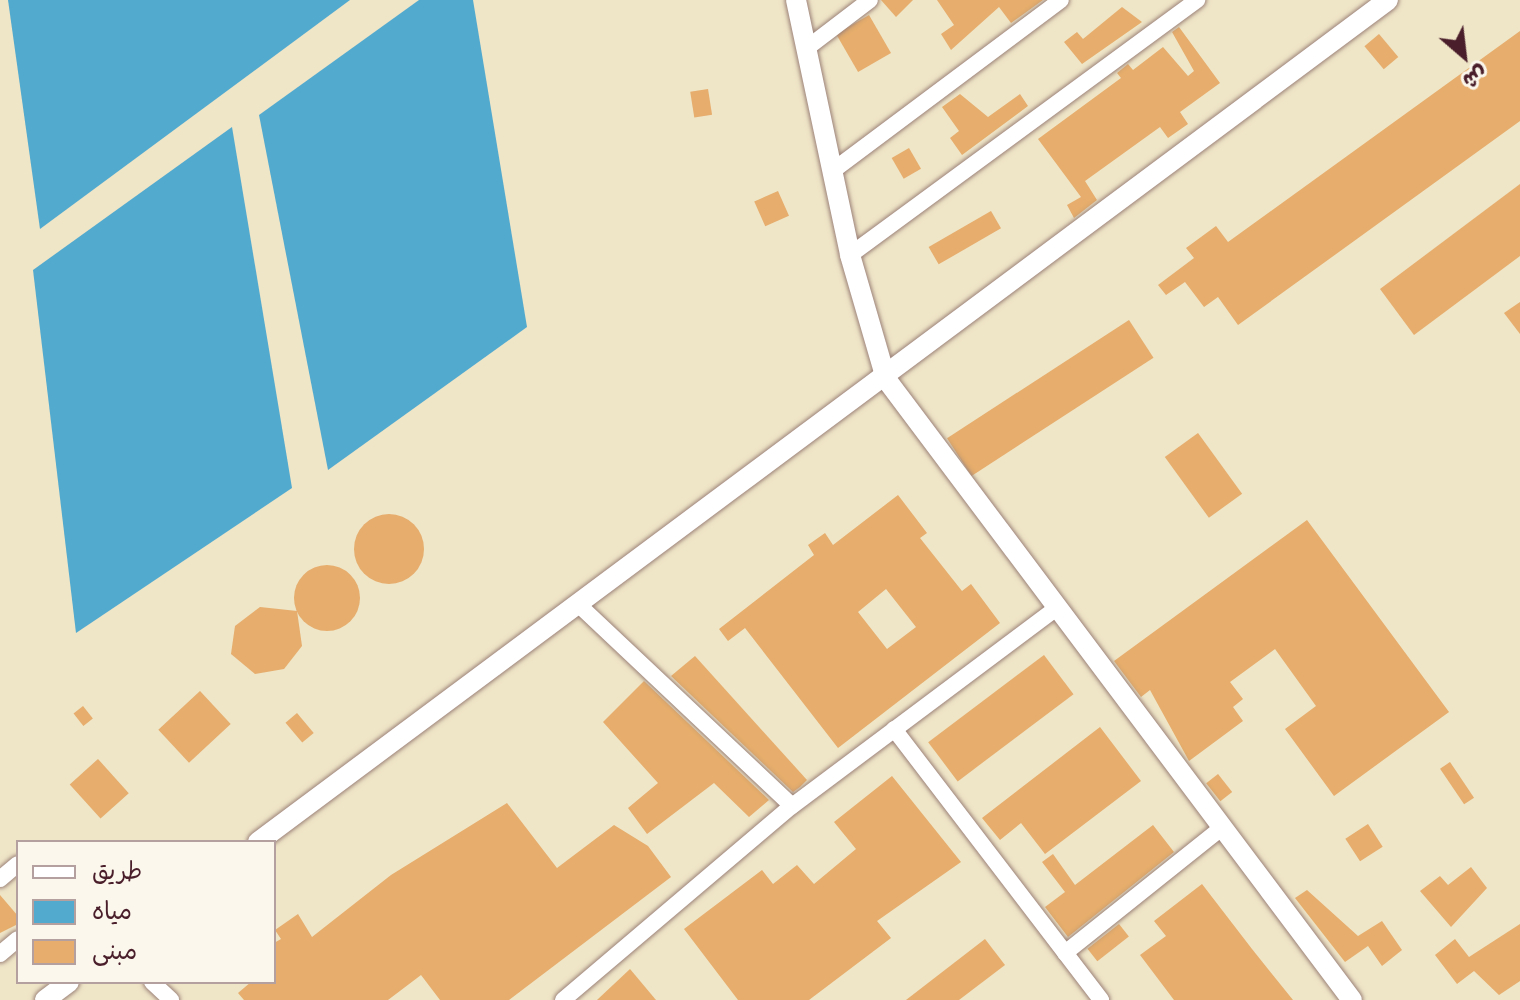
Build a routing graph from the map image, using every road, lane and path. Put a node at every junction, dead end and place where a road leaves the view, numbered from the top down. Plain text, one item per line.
1 (796, 0) edge
2 (870, 0) edge
3 (1061, 0) edge
4 (1196, 0) edge
5 (1388, 0) edge
6 (807, 48) junction
7 (831, 172) junction
8 (850, 255) junction
9 (886, 379) junction
10 (580, 606) junction
11 (1057, 608) junction
12 (894, 729) junction
13 (792, 806) junction
14 (1219, 830) junction
15 (261, 840) edge
16 (16, 866) edge
17 (0, 879) edge
18 (16, 941) edge
19 (1065, 953) junction
20 (0, 954) edge
21 (66, 984) edge
22 (154, 984) edge
23 (45, 1000) edge
24 (171, 1000) edge
25 (563, 1000) edge
26 (1101, 1000) edge
27 (1352, 1000) edge

1 - 6 street
2 - 6 street
3 - 7 street
4 - 8 street
5 - 9 street
6 - 7 street
7 - 8 street
8 - 9 street
9 - 10 street
9 - 11 street
10 - 13 street
10 - 15 street
11 - 12 street
11 - 14 street
12 - 13 street
12 - 19 street
13 - 25 street
14 - 19 street
14 - 27 street
16 - 17 street
18 - 20 street
19 - 26 street
21 - 23 street
22 - 24 street

